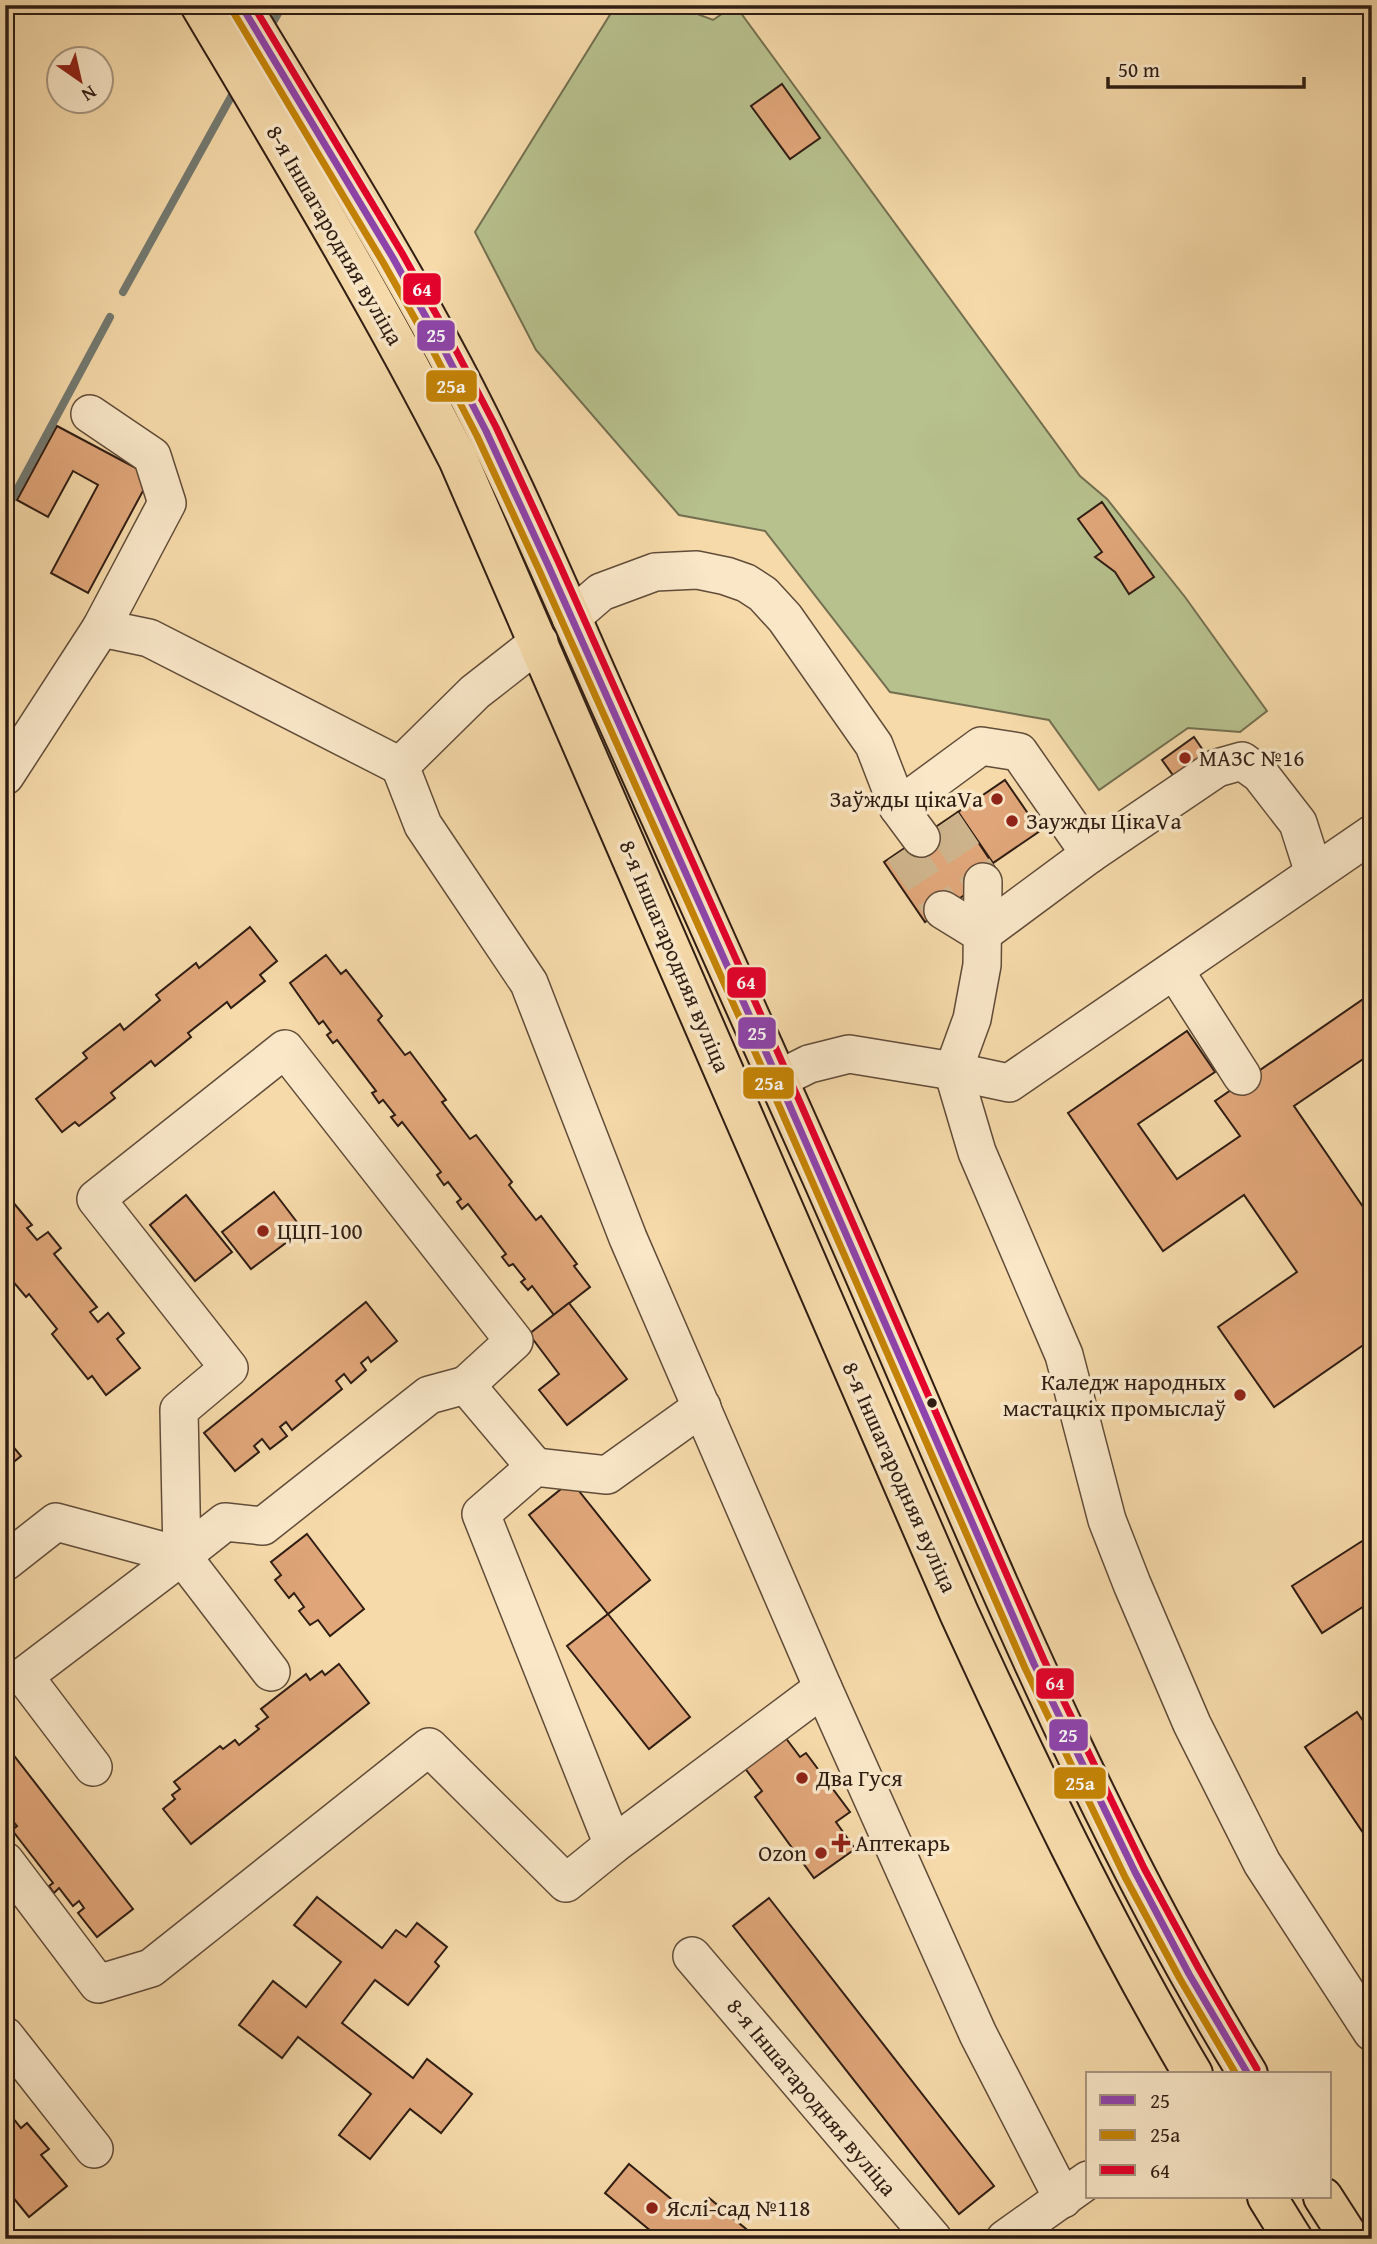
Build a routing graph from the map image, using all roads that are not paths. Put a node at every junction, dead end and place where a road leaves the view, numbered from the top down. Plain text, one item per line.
1 (200, 5) edge
2 (241, 5) edge
3 (363, 244) junction
4 (90, 414) dead end
5 (571, 618) junction
6 (101, 628) junction
7 (539, 642) junction
8 (400, 766) junction
9 (5, 776) edge
10 (898, 807) junction
11 (922, 837) tunnel mouth
12 (1369, 842) edge
13 (1090, 854) junction
14 (1314, 873) junction
15 (962, 897) tunnel mouth
16 (982, 933) junction
17 (1175, 971) junction
18 (954, 1071) junction
19 (1242, 1076) dead end
20 (779, 1079) junction
21 (736, 1098) junction
22 (466, 1385) junction
23 (702, 1407) junction
24 (536, 1467) junction
25 (182, 1556) junction
26 (5, 1562) edge
27 (271, 1672) dead end
28 (823, 1688) junction
29 (93, 1767) dead end
30 (613, 1845) junction
31 (5, 1861) edge
32 (692, 1956) dead end
33 (1372, 2032) edge
34 (5, 2036) edge
35 (1240, 2071) edge
36 (1192, 2072) edge
37 (94, 2149) dead end
38 (1076, 2190) edge
39 (1268, 2198) edge
40 (1324, 2198) edge
41 (933, 2239) edge
42 (1005, 2239) edge
43 (1293, 2239) edge
44 (1350, 2239) edge

1 - 3 main road, 8-я Іншагародняя вуліца
2 - 3 main road, 8-я Іншагародняя вуліца
3 - 5 main road, 8-я Іншагародняя вуліца
3 - 7 main road, 8-я Іншагародняя вуліца
4 - 6 lane
5 - 7 main road
5 - 10 lane
5 - 20 main road, 8-я Іншагародняя вуліца
6 - 8 lane
6 - 9 lane
7 - 8 lane
7 - 21 main road, 8-я Іншагародняя вуліца
8 - 23 lane
10 - 11 lane
10 - 13 lane
12 - 14 lane
13 - 14 lane
13 - 16 lane
14 - 17 lane
15 - 16 lane
16 - 18 lane
17 - 18 lane
17 - 19 lane
18 - 20 lane
18 - 33 lane
20 - 21 main road
20 - 35 main road, 8-я Іншагародняя вуліца
21 - 36 main road, 8-я Іншагародняя вуліца
22 - 24 lane
22 - 25 lane
22 - 25 lane
23 - 24 lane
23 - 28 lane
24 - 30 lane
25 - 26 lane
25 - 27 lane
25 - 29 lane
28 - 30 lane
28 - 38 lane
30 - 31 lane
32 - 41 lane, 8-я Іншагародняя вуліца
34 - 37 lane
38 - 42 lane
39 - 43 main road
40 - 44 main road

